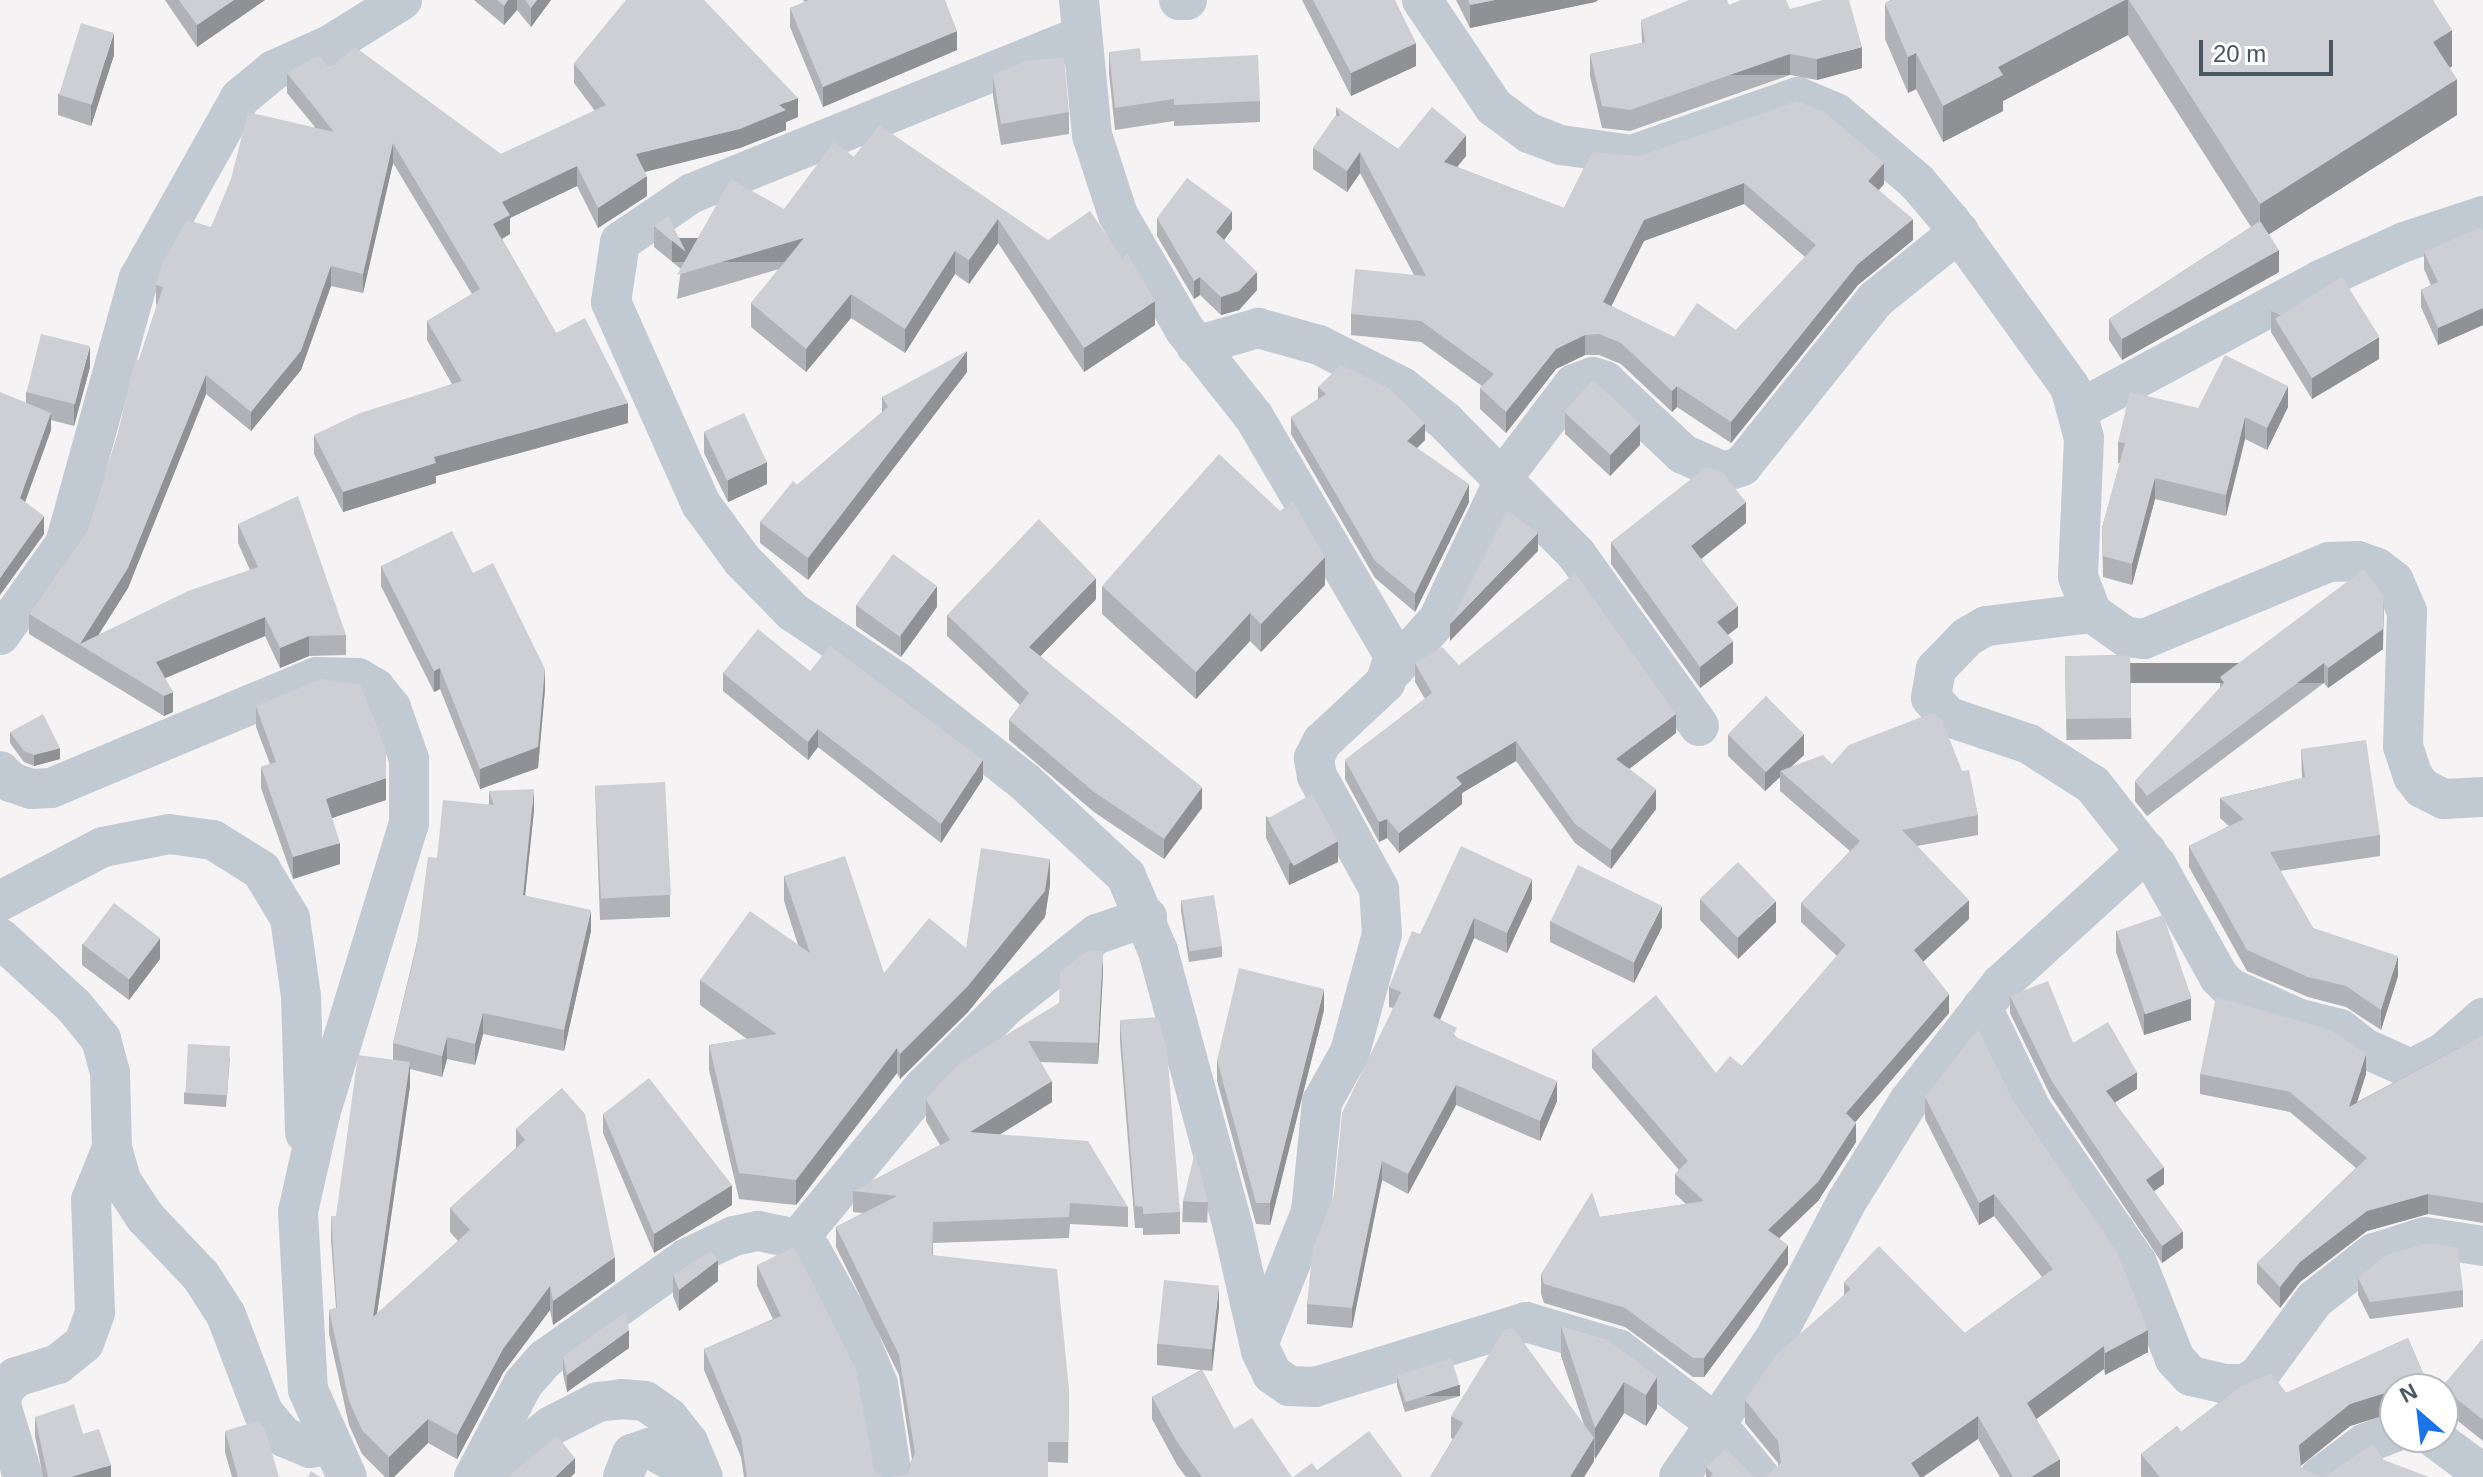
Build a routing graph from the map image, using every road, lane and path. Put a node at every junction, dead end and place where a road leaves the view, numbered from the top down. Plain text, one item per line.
1 (402, 0) edge
2 (1179, 0) edge
3 (1187, 0) edge
4 (1422, 0) edge
5 (1080, 18) edge
6 (2483, 216) edge
7 (1959, 232) junction
8 (1196, 346) junction
9 (2078, 410) junction
10 (1504, 479) junction
11 (2092, 613) junction
12 (0, 635) edge
13 (1393, 670) junction
14 (1699, 726) dead end
15 (0, 771) edge
16 (2483, 797) edge
17 (2147, 851) junction
18 (0, 901) edge
19 (1147, 917) junction
20 (0, 938) edge
21 (1982, 1007) junction
22 (2483, 1018) edge
23 (112, 1148) junction
24 (309, 1157) junction
25 (798, 1239) junction
26 (2483, 1246) edge
27 (1259, 1342) junction
28 (1716, 1424) junction
29 (2379, 1438) edge
30 (2455, 1453) edge
31 (338, 1461) edge
32 (2483, 1474) edge
33 (23, 1477) edge
34 (474, 1477) edge
35 (487, 1477) edge
36 (623, 1477) edge
37 (702, 1477) edge
38 (892, 1477) edge
39 (1679, 1477) edge
40 (1760, 1477) edge
41 (2320, 1477) edge

1 - 12 street
2 - 3 street
4 - 7 street
5 - 8 street
5 - 19 street
6 - 9 street
7 - 9 street
7 - 10 street
8 - 10 street
8 - 13 street
9 - 11 street
10 - 13 street
10 - 14 street
11 - 16 street
11 - 17 street
13 - 27 street
15 - 24 street
17 - 21 street
17 - 22 street
18 - 24 street
19 - 25 street
19 - 27 street
20 - 23 street
21 - 26 street
21 - 28 street
23 - 31 street
23 - 33 street
24 - 31 street
25 - 34 street
25 - 38 street
27 - 28 street
28 - 39 street
28 - 40 street
29 - 41 street
30 - 32 street
35 - 37 street
36 - 37 street

